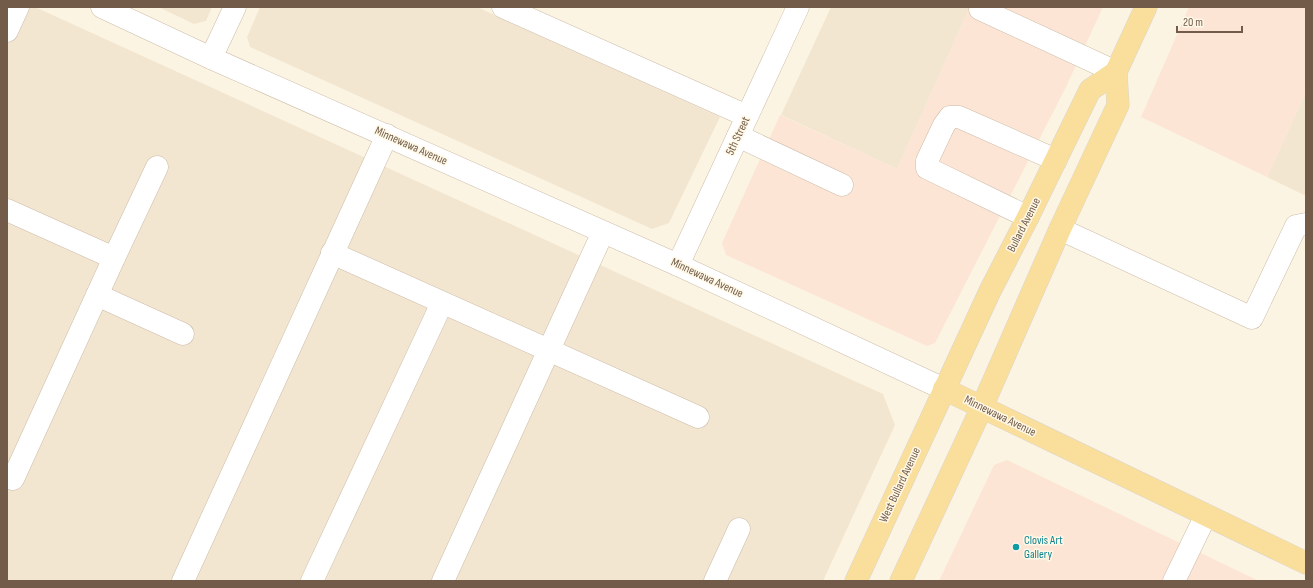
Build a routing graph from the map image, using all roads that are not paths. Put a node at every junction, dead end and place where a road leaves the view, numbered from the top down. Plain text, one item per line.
1 (18, 7) edge
2 (102, 7) edge
3 (235, 7) edge
4 (503, 7) edge
5 (798, 7) edge
6 (1146, 7) edge
7 (980, 9) dead end
8 (7, 31) edge
9 (212, 58) junction
10 (1116, 72) junction
11 (747, 116) junction
12 (386, 135) junction
13 (738, 136) junction
14 (1056, 160) junction
15 (157, 167) dead end
16 (842, 185) dead end
17 (7, 210) edge
18 (1028, 217) junction
19 (1306, 224) edge
20 (1060, 229) junction
21 (603, 232) junction
22 (332, 253) junction
23 (114, 258) junction
24 (678, 265) junction
25 (97, 295) junction
26 (442, 303) junction
27 (183, 334) dead end
28 (548, 350) junction
29 (944, 389) junction
30 (982, 407) junction
31 (698, 417) dead end
32 (9, 483) edge
33 (1206, 515) junction
34 (884, 520) junction
35 (739, 529) dead end
36 (1306, 563) edge
37 (183, 581) edge
38 (312, 581) edge
39 (443, 581) edge
40 (715, 581) edge
41 (856, 581) edge
42 (873, 581) edge
43 (901, 581) edge
44 (1174, 581) edge

1 - 8 street
2 - 9 street, Minnewawa Avenue
3 - 9 street
4 - 11 street
5 - 11 street, 5th Street
6 - 10 main road
7 - 10 street
9 - 12 street, Minnewawa Avenue
10 - 14 main road, Bullard Avenue
10 - 20 main road
11 - 13 street, 5th Street
12 - 21 street, Minnewawa Avenue
12 - 22 street
13 - 16 street
13 - 24 street, 5th Street
14 - 18 main road, Bullard Avenue
14 - 18 street
15 - 23 street
17 - 23 street
18 - 29 main road, Bullard Avenue
19 - 20 street
20 - 30 main road
21 - 24 street, Minnewawa Avenue
21 - 28 street
22 - 26 street
22 - 37 street
23 - 25 street
24 - 29 street, Minnewawa Avenue
25 - 27 street
25 - 32 street
26 - 28 street
26 - 38 street
28 - 31 street
28 - 39 street
29 - 30 main road, Minnewawa Avenue
29 - 34 main road, West Bullard Avenue
30 - 33 main road, Minnewawa Avenue
30 - 43 main road
33 - 36 main road, Minnewawa Avenue
33 - 44 street
34 - 41 main road, West Bullard Avenue
34 - 42 main road
35 - 40 street

